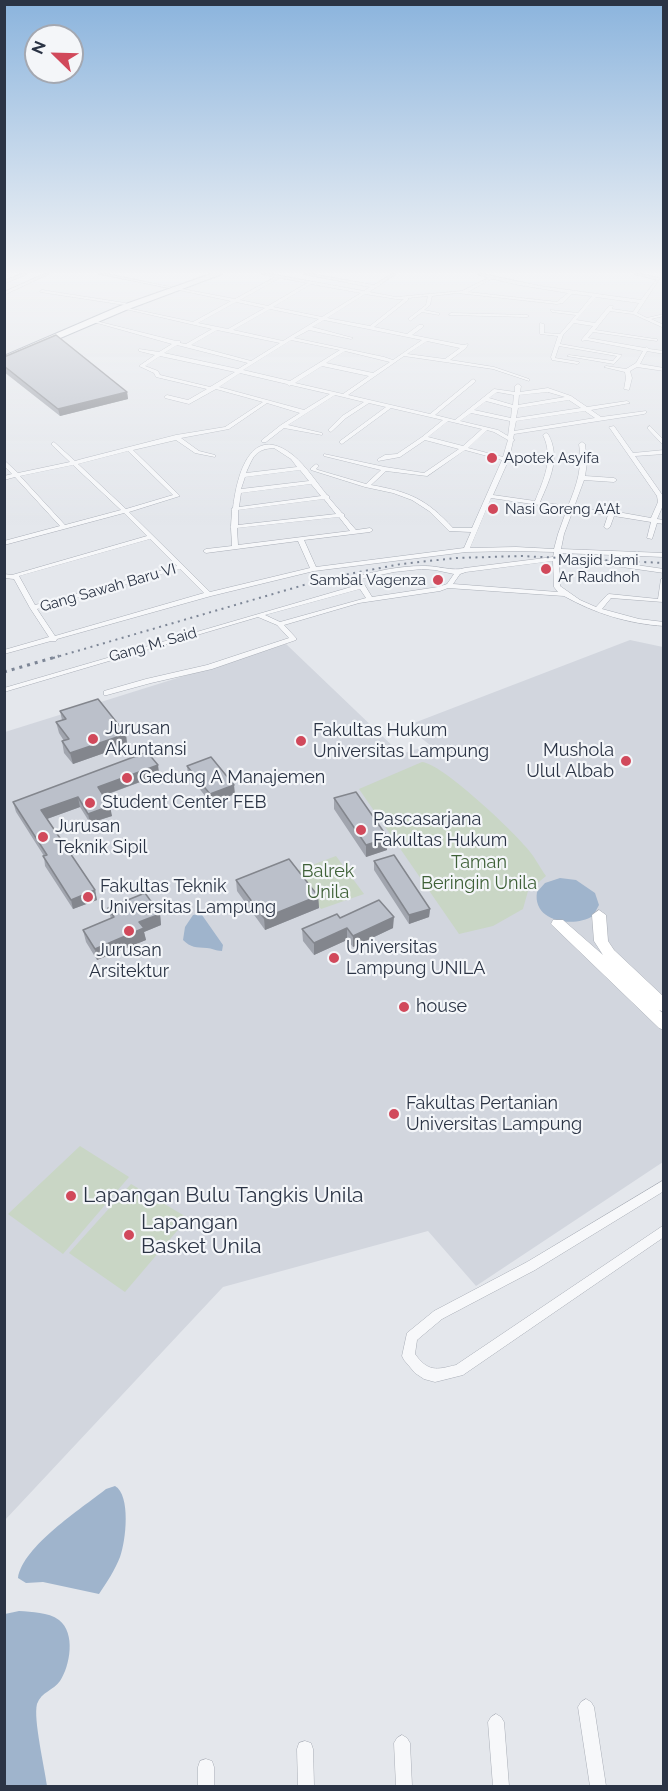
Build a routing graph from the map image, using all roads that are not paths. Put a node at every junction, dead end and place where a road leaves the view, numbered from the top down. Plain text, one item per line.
1 (154, 358) edge
2 (176, 358) edge
3 (233, 358) edge
4 (261, 358) edge
5 (332, 358) edge
6 (382, 358) edge
7 (399, 358) edge
8 (422, 358) edge
9 (450, 358) edge
10 (554, 358) edge
11 (579, 358) edge
12 (618, 358) edge
13 (640, 358) edge
14 (392, 361) junction
15 (446, 361) junction
16 (252, 363) junction
17 (321, 364) junction
18 (635, 365) junction
19 (663, 370) edge
20 (239, 371) junction
21 (627, 371) junction
22 (373, 375) junction
23 (527, 380) dead end
24 (473, 381) dead end
25 (502, 383) dead end
26 (289, 384) junction
27 (518, 386) dead end
28 (213, 388) junction
29 (627, 389) dead end
30 (496, 390) junction
31 (333, 394) junction
32 (516, 394) junction
33 (343, 396) junction
34 (166, 397) dead end
35 (570, 398) junction
36 (485, 399) junction
37 (266, 402) junction
38 (367, 402) junction
39 (627, 403) dead end
40 (389, 407) junction
41 (515, 407) junction
42 (588, 409) junction
43 (470, 411) junction
44 (304, 412) junction
45 (644, 412) dead end
46 (430, 416) junction
47 (600, 419) junction
48 (446, 420) junction
49 (515, 420) junction
50 (456, 422) junction
51 (284, 426) junction
52 (612, 427) dead end
53 (650, 428) dead end
54 (485, 429) junction
55 (331, 430) dead end
56 (513, 433) junction
57 (320, 434) dead end
58 (546, 435) dead end
59 (176, 437) junction
60 (424, 438) junction
61 (512, 440) junction
62 (264, 441) dead end
63 (342, 442) dead end
64 (54, 444) dead end
65 (582, 444) dead end
66 (663, 444) edge
67 (464, 448) junction
68 (129, 449) junction
69 (663, 452) edge
70 (326, 455) dead end
71 (631, 455) junction
72 (213, 456) dead end
73 (506, 459) junction
74 (380, 460) dead end
75 (4, 462) edge
76 (74, 463) junction
77 (316, 466) dead end
78 (301, 468) junction
79 (385, 469) junction
80 (17, 474) junction
81 (243, 474) junction
82 (4, 478) edge
83 (582, 478) junction
84 (614, 480) dead end
85 (313, 482) junction
86 (367, 486) junction
87 (239, 491) junction
88 (490, 496) junction
89 (327, 497) junction
90 (537, 503) junction
91 (571, 508) junction
92 (234, 509) junction
93 (125, 511) junction
94 (612, 513) junction
95 (342, 514) junction
96 (654, 520) junction
97 (663, 522) edge
98 (64, 527) junction
99 (232, 527) junction
100 (608, 527) dead end
101 (370, 530) dead end
102 (474, 530) junction
103 (354, 532) junction
104 (151, 537) junction
105 (300, 538) junction
106 (650, 538) dead end
107 (4, 543) edge
108 (235, 546) junction
109 (206, 550) dead end
110 (466, 550) junction
111 (557, 550) junction
112 (663, 555) edge
113 (556, 559) junction
114 (182, 566) junction
115 (314, 569) junction
116 (663, 571) edge
117 (458, 573) junction
118 (15, 575) junction
119 (4, 576) edge
120 (663, 579) edge
121 (363, 586) junction
122 (447, 586) junction
123 (209, 594) junction
124 (564, 594) junction
125 (370, 599) junction
126 (33, 608) junction
127 (598, 609) junction
128 (259, 615) junction
129 (279, 624) junction
130 (663, 624) edge
131 (54, 640) junction
132 (4, 652) edge
133 (4, 690) edge
134 (108, 693) dead end
135 (599, 915) dead end
136 (558, 924) dead end
137 (663, 1006) edge
138 (663, 1024) edge
139 (663, 1185) edge
140 (663, 1230) edge
141 (586, 1707) dead end
142 (496, 1722) dead end
143 (402, 1743) dead end
144 (305, 1749) dead end
145 (206, 1767) dead end
146 (206, 1786) edge
147 (306, 1786) edge
148 (404, 1786) edge
149 (501, 1786) edge
150 (598, 1786) edge

1 - 28 street
2 - 20 street
3 - 16 street
4 - 16 street
5 - 17 street
6 - 14 street
7 - 14 street
8 - 15 street
9 - 15 street
10 - 21 street
11 - 12 street
13 - 18 street
14 - 22 street
15 - 23 street
16 - 20 street
17 - 22 street
17 - 26 street
18 - 19 street
18 - 21 street
20 - 26 street
20 - 28 street
21 - 29 street
22 - 33 street
24 - 46 street
25 - 30 street
26 - 31 street
27 - 32 street
28 - 34 street
28 - 37 street
30 - 32 street
30 - 36 street
31 - 33 street
31 - 44 street
32 - 35 street
32 - 41 street
33 - 38 street
35 - 41 street
35 - 42 street
36 - 41 street
36 - 43 street
37 - 44 street
37 - 59 street
38 - 40 street
38 - 55 street
39 - 42 street
40 - 46 street
40 - 63 street
41 - 49 street
42 - 47 street
42 - 49 street
43 - 49 street
43 - 50 street
44 - 51 street
45 - 47 street
46 - 48 street
47 - 56 street
48 - 50 street
48 - 60 street
49 - 56 street
50 - 54 street
51 - 57 street
51 - 62 street
52 - 71 street
53 - 66 street
54 - 61 street
54 - 67 street
56 - 61 street
58 - 90 street
59 - 68 street
59 - 72 street
60 - 67 street
60 - 74 street
61 - 73 street
64 - 76 street
65 - 83 street
67 - 73 street
67 - 79 street
68 - 76 street
68 - 93 street
69 - 71 street
70 - 79 street
71 - 96 street
73 - 88 street
75 - 80 street
76 - 80 street
76 - 93 street
77 - 86 street
78 - 81 street
78 - 81 street
78 - 85 street
79 - 86 street
80 - 82 street
80 - 98 street
81 - 87 street
83 - 84 street
83 - 91 street
85 - 87 street
85 - 89 street
86 - 102 street
87 - 92 street
88 - 90 street
88 - 102 street
89 - 92 street
89 - 95 street
90 - 91 street
91 - 94 street
91 - 111 street
92 - 99 street
93 - 98 street
93 - 104 street
94 - 96 street
94 - 100 street
95 - 99 street
95 - 103 street
96 - 97 street
96 - 106 street
98 - 107 street
99 - 108 street
101 - 103 street
102 - 110 street
103 - 105 street
104 - 114 street
104 - 118 street
105 - 108 street
105 - 115 street
108 - 109 street
110 - 111 street
110 - 115 street
111 - 112 street
111 - 113 street
113 - 116 street
113 - 117 street
113 - 124 street
114 - 123 street
114 - 126 street, Gang Sawah Baru VI
115 - 123 street
117 - 121 street
117 - 122 street
118 - 119 street
118 - 126 street
120 - 127 street
121 - 125 street
121 - 128 street, Gang M. Said
122 - 124 street
122 - 125 street
123 - 131 street
124 - 127 street
125 - 129 street
126 - 131 street, Gang Sawah Baru VI
127 - 130 street
128 - 129 street
128 - 133 street, Gang M. Said
129 - 134 street
131 - 132 street
135 - 137 street
136 - 138 street
139 - 140 street
141 - 150 street
142 - 149 street
143 - 148 street
144 - 147 street
145 - 146 street

